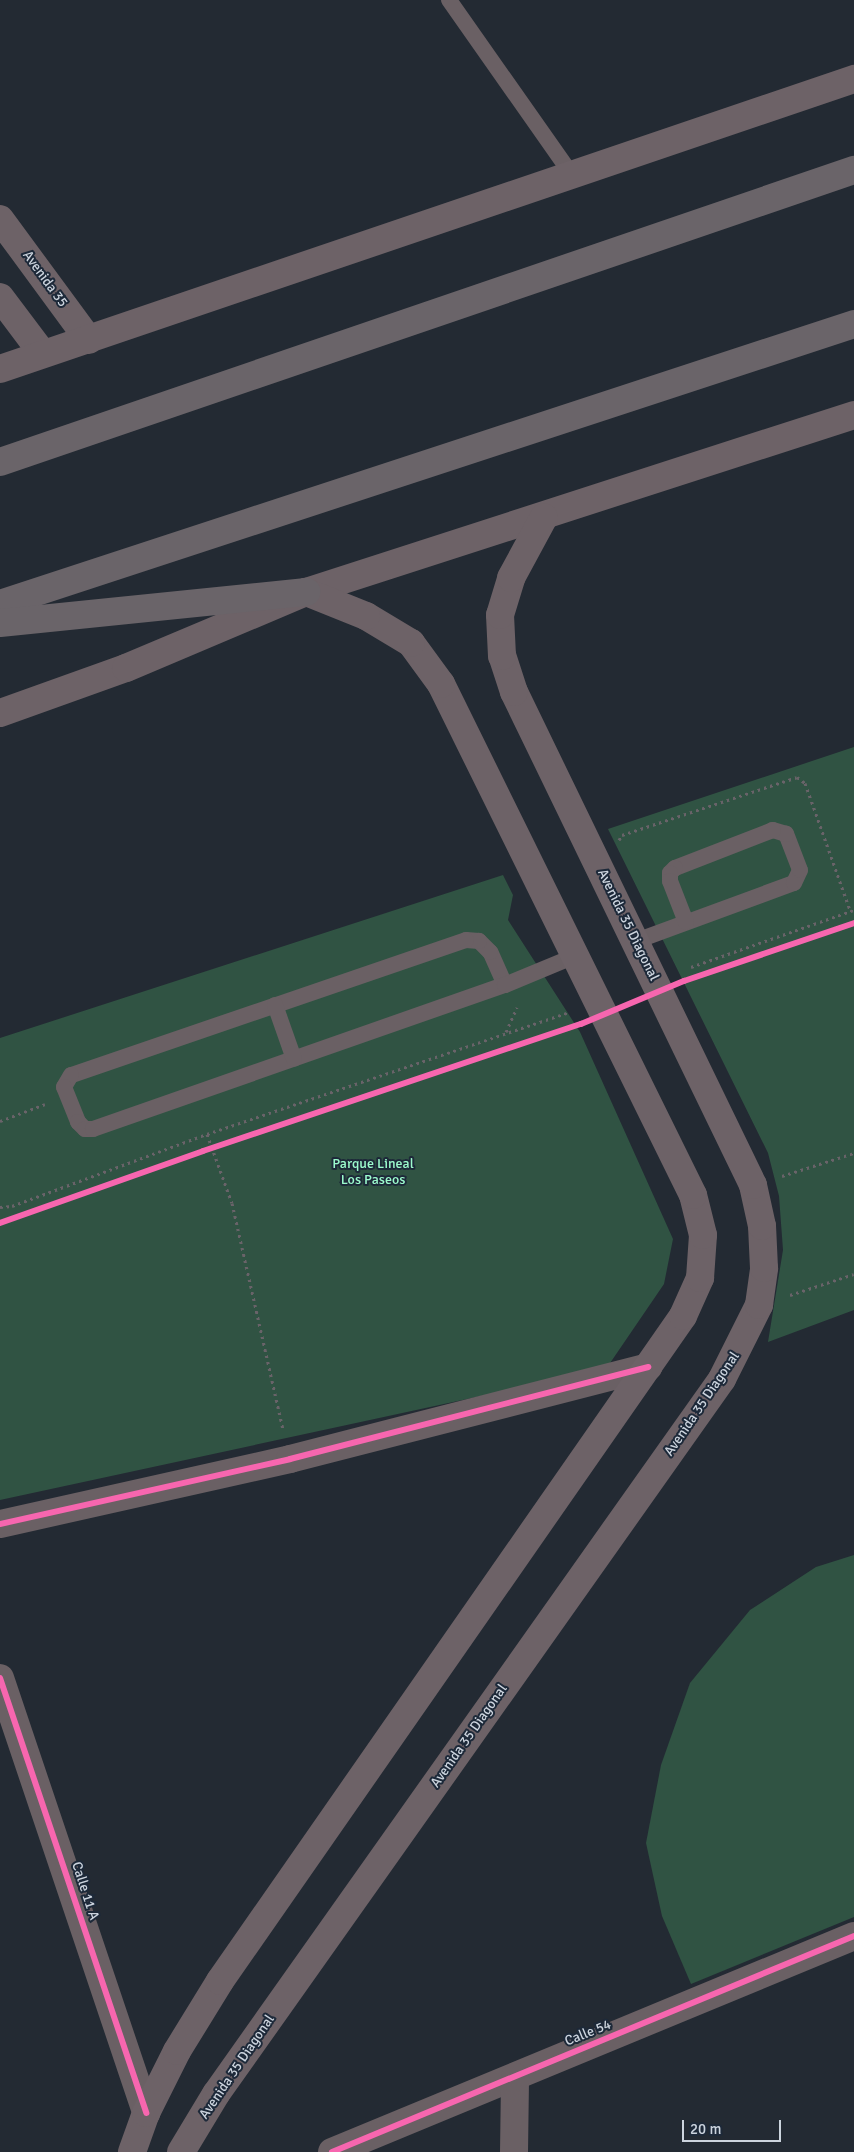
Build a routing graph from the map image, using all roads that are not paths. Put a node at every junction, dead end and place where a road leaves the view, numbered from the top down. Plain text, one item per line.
1 (449, 0) edge
2 (854, 79) edge
3 (854, 170) edge
4 (572, 175) junction
5 (0, 219) edge
6 (0, 297) edge
7 (854, 324) edge
8 (89, 340) junction
9 (43, 354) junction
10 (0, 369) edge
11 (854, 415) edge
12 (0, 462) edge
13 (544, 517) junction
14 (306, 592) junction
15 (0, 604) edge
16 (0, 623) edge
17 (0, 713) edge
18 (686, 922) junction
19 (636, 941) junction
20 (575, 956) junction
21 (505, 985) junction
22 (275, 1005) junction
23 (294, 1059) junction
24 (648, 1367) junction
25 (0, 1524) edge
26 (0, 1678) edge
27 (854, 1936) edge
28 (515, 2076) junction
29 (146, 2113) junction
30 (132, 2152) edge
31 (181, 2152) edge
32 (332, 2152) edge
33 (514, 2152) edge

1 - 4 lane
2 - 4 main road
3 - 12 highway
4 - 8 main road
5 - 8 main road, Avenida 35
6 - 9 main road
7 - 15 highway
8 - 9 main road
9 - 10 main road
11 - 13 main road
13 - 14 main road
13 - 19 main road, Avenida 35 Diagonal
14 - 16 highway
14 - 17 main road
14 - 20 main road
18 - 18 lane
18 - 19 lane
19 - 31 main road, Avenida 35 Diagonal
20 - 21 lane
20 - 24 main road
21 - 22 lane
21 - 23 lane
22 - 23 lane
22 - 23 lane
24 - 25 street
24 - 29 main road
26 - 29 street, Calle 11 A
27 - 28 street, Calle 54
28 - 32 street, Calle 54
28 - 33 street
29 - 30 main road

